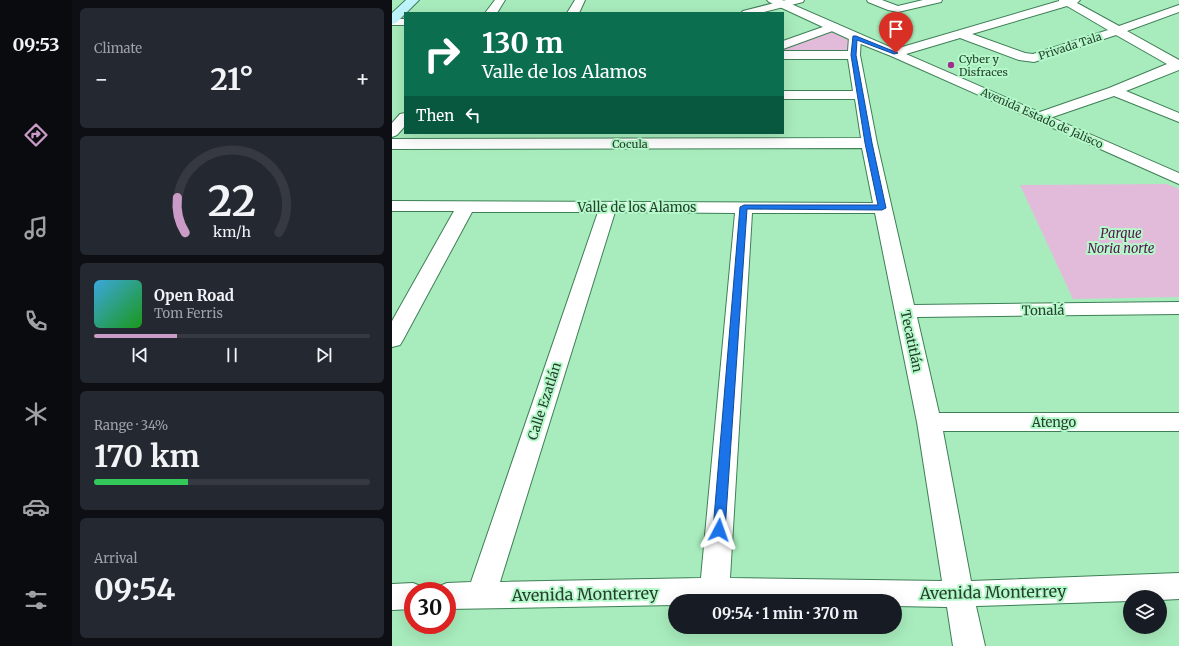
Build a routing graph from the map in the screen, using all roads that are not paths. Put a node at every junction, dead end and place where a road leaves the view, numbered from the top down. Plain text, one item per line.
1 (413, 0) edge
2 (500, 0) edge
3 (580, 0) edge
4 (799, 0) edge
5 (872, 0) edge
6 (937, 0) edge
7 (1069, 1) edge
8 (777, 2) edge
9 (1179, 8) edge
10 (492, 12) edge
11 (574, 12) edge
12 (750, 12) edge
13 (392, 21) edge
14 (404, 22) edge
15 (834, 27) junction
16 (1117, 31) junction
17 (961, 34) junction
18 (784, 45) edge
19 (854, 46) junction
20 (896, 53) junction
21 (784, 54) edge
22 (1178, 65) edge
23 (1114, 92) junction
24 (784, 95) edge
25 (861, 95) junction
26 (1039, 117) junction
27 (404, 118) edge
28 (1179, 118) edge
29 (392, 132) edge
30 (869, 143) junction
31 (392, 144) edge
32 (1179, 179) edge
33 (392, 206) edge
34 (466, 206) junction
35 (608, 207) junction
36 (744, 207) junction
37 (882, 208) junction
38 (1179, 308) edge
39 (906, 311) junction
40 (392, 340) edge
41 (929, 422) junction
42 (1179, 422) edge
43 (1179, 586) edge
44 (715, 591) junction
45 (959, 594) junction
46 (404, 596) edge
47 (456, 596) edge
48 (481, 596) junction
49 (392, 597) edge
50 (969, 646) edge

1 - 13 main road
2 - 10 street
3 - 11 street
4 - 8 street
5 - 6 street
7 - 16 street
7 - 17 street
8 - 12 street
8 - 15 street, Avenida Estado de Jalisco
9 - 16 street, Privada Tala
13 - 14 street
15 - 18 street
15 - 19 street, Avenida Estado de Jalisco
16 - 17 street, Privada Tala
16 - 22 street
17 - 20 street
19 - 20 street, Avenida Estado de Jalisco
19 - 21 street
19 - 25 street, Tecatitlán
20 - 26 street, Avenida Estado de Jalisco
22 - 23 street
23 - 26 street
23 - 28 street
24 - 25 street
25 - 30 street, Tecatitlán
26 - 32 street, Avenida Estado de Jalisco
27 - 29 street
30 - 31 street, Cocula
30 - 37 street, Tecatitlán
33 - 34 street, Valle de los Alamos
34 - 35 street, Valle de los Alamos
34 - 40 street
35 - 36 street, Valle de los Alamos
35 - 48 street, Calle Ezatlán
36 - 37 street, Valle de los Alamos
36 - 44 street
37 - 39 street, Tecatitlán
38 - 39 street, Tonalá
39 - 41 street, Tecatitlán
41 - 42 street, Atengo
41 - 45 street, Tecatitlán
43 - 45 street, Avenida Monterrey
44 - 45 street, Avenida Monterrey
44 - 48 street, Avenida Monterrey
45 - 50 street, Tecatitlán
46 - 49 street
47 - 48 street, Avenida Monterrey

